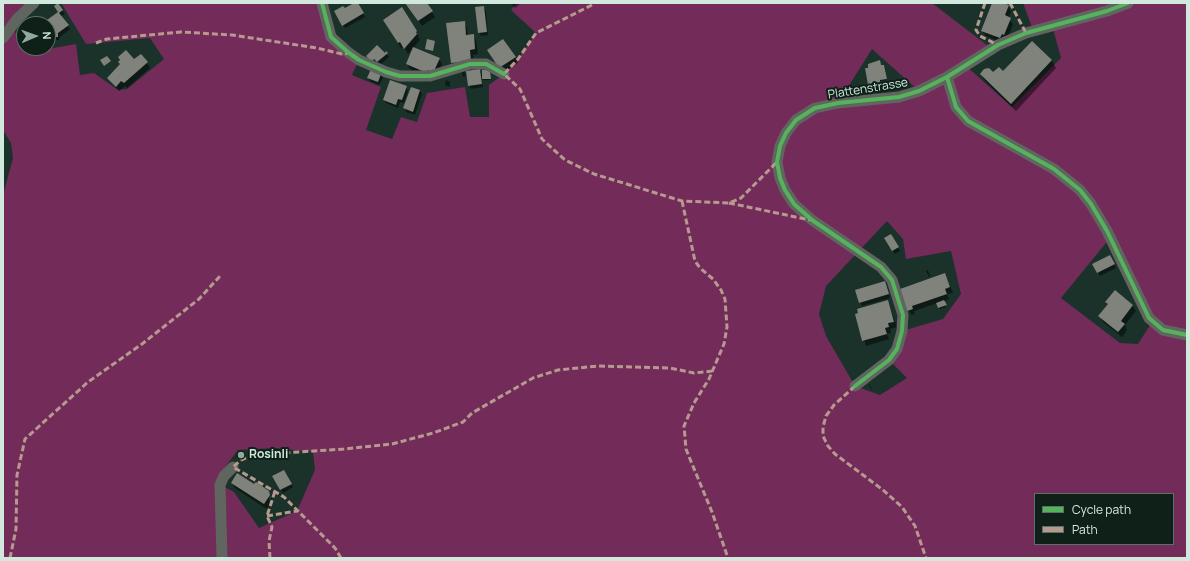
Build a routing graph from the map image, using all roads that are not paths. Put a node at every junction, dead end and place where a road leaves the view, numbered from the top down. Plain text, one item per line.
1 (34, 3) edge
2 (322, 3) edge
3 (1128, 3) edge
4 (3, 38) edge
5 (504, 74) dead end
6 (947, 77) junction
7 (1187, 335) edge
8 (855, 386) dead end
9 (233, 467) dead end
10 (222, 558) edge

1 - 4 street
2 - 5 street
3 - 6 street, Plattenstrasse
6 - 7 street
6 - 8 street, Plattenstrasse
9 - 10 street

